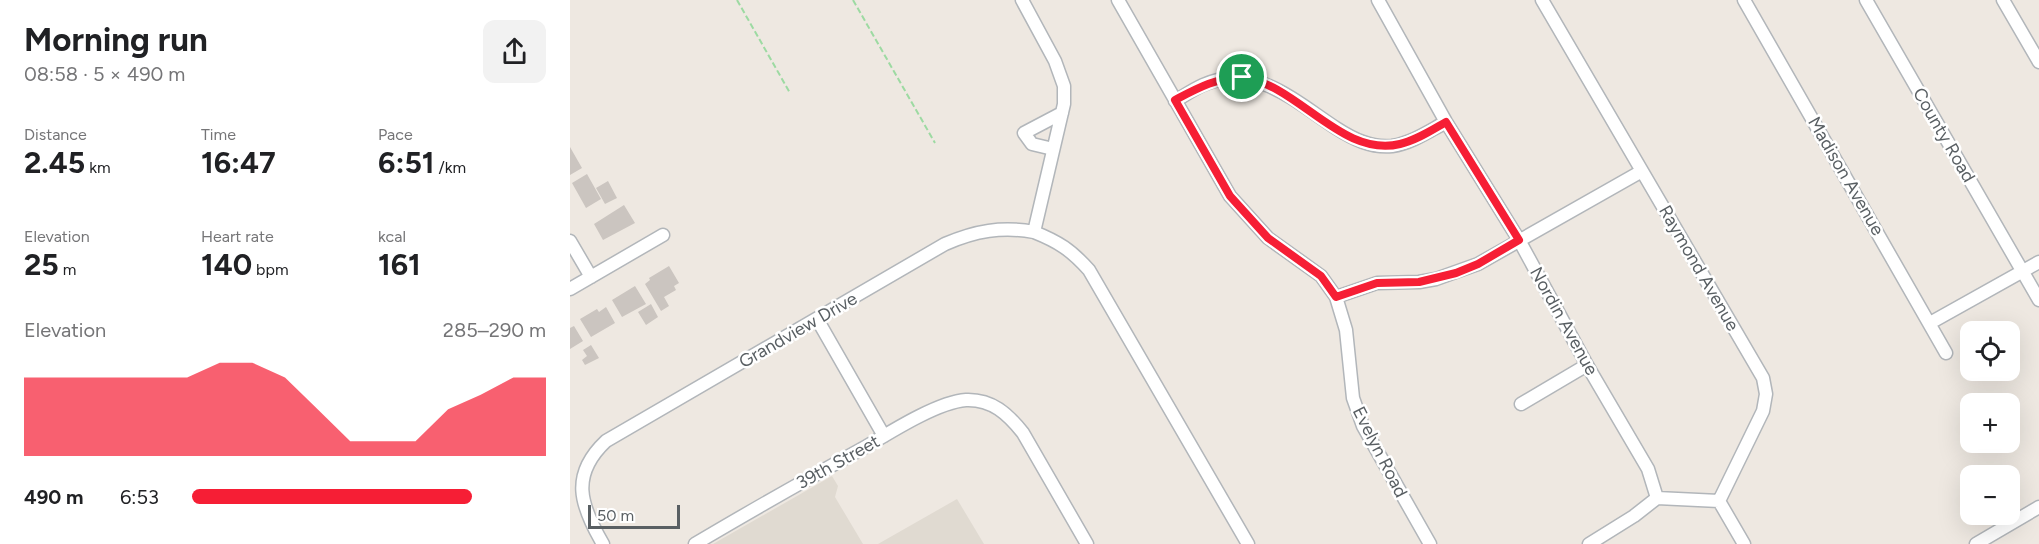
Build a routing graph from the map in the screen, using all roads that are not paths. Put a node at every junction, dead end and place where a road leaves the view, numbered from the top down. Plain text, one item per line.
1 (1022, 0) edge
2 (1118, 0) edge
3 (1378, 0) edge
4 (1542, 0) edge
5 (1744, 0) edge
6 (1866, 0) edge
7 (2003, 0) edge
8 (2039, 62) edge
9 (1175, 100) junction
10 (1062, 113) junction
11 (1446, 122) junction
12 (1053, 149) junction
13 (1642, 171) junction
14 (1034, 232) junction
15 (663, 235) dead end
16 (1519, 240) junction
17 (570, 241) edge
18 (2039, 262) edge
19 (2022, 270) junction
20 (591, 277) junction
21 (570, 289) edge
22 (1336, 297) junction
23 (2039, 300) edge
24 (817, 319) junction
25 (1930, 323) junction
26 (1946, 353) dead end
27 (1587, 365) junction
28 (1521, 404) dead end
29 (884, 436) junction
30 (1657, 498) junction
31 (1719, 501) junction
32 (2039, 507) edge
33 (603, 544) edge
34 (695, 544) edge
35 (1087, 544) edge
36 (1248, 544) edge
37 (1430, 544) edge
38 (1589, 544) edge
39 (1744, 544) edge
40 (1976, 544) edge

1 - 10 street
2 - 9 street, Evelyn Road
3 - 11 street, Nordin Avenue
4 - 13 street, Raymond Avenue
5 - 25 street, Madison Avenue
6 - 19 street, County Road
7 - 8 street
9 - 11 street
9 - 22 street, Evelyn Road
10 - 12 street
10 - 12 street
11 - 16 street, Nordin Avenue
12 - 14 street
13 - 16 street
13 - 31 street, Raymond Avenue
14 - 24 street, Grandview Drive
14 - 36 street, Grandview Drive
15 - 20 street
16 - 22 street
16 - 27 street, Nordin Avenue
17 - 20 street
18 - 19 street
19 - 23 street
19 - 25 street
20 - 21 street
22 - 37 street, Evelyn Road
24 - 29 street
24 - 33 street, Grandview Drive
25 - 26 street, Madison Avenue
27 - 28 street
27 - 30 street, Nordin Avenue
29 - 34 street, 39th Street
29 - 35 street, 39th Street
30 - 31 street
30 - 38 street
31 - 39 street
32 - 40 street

